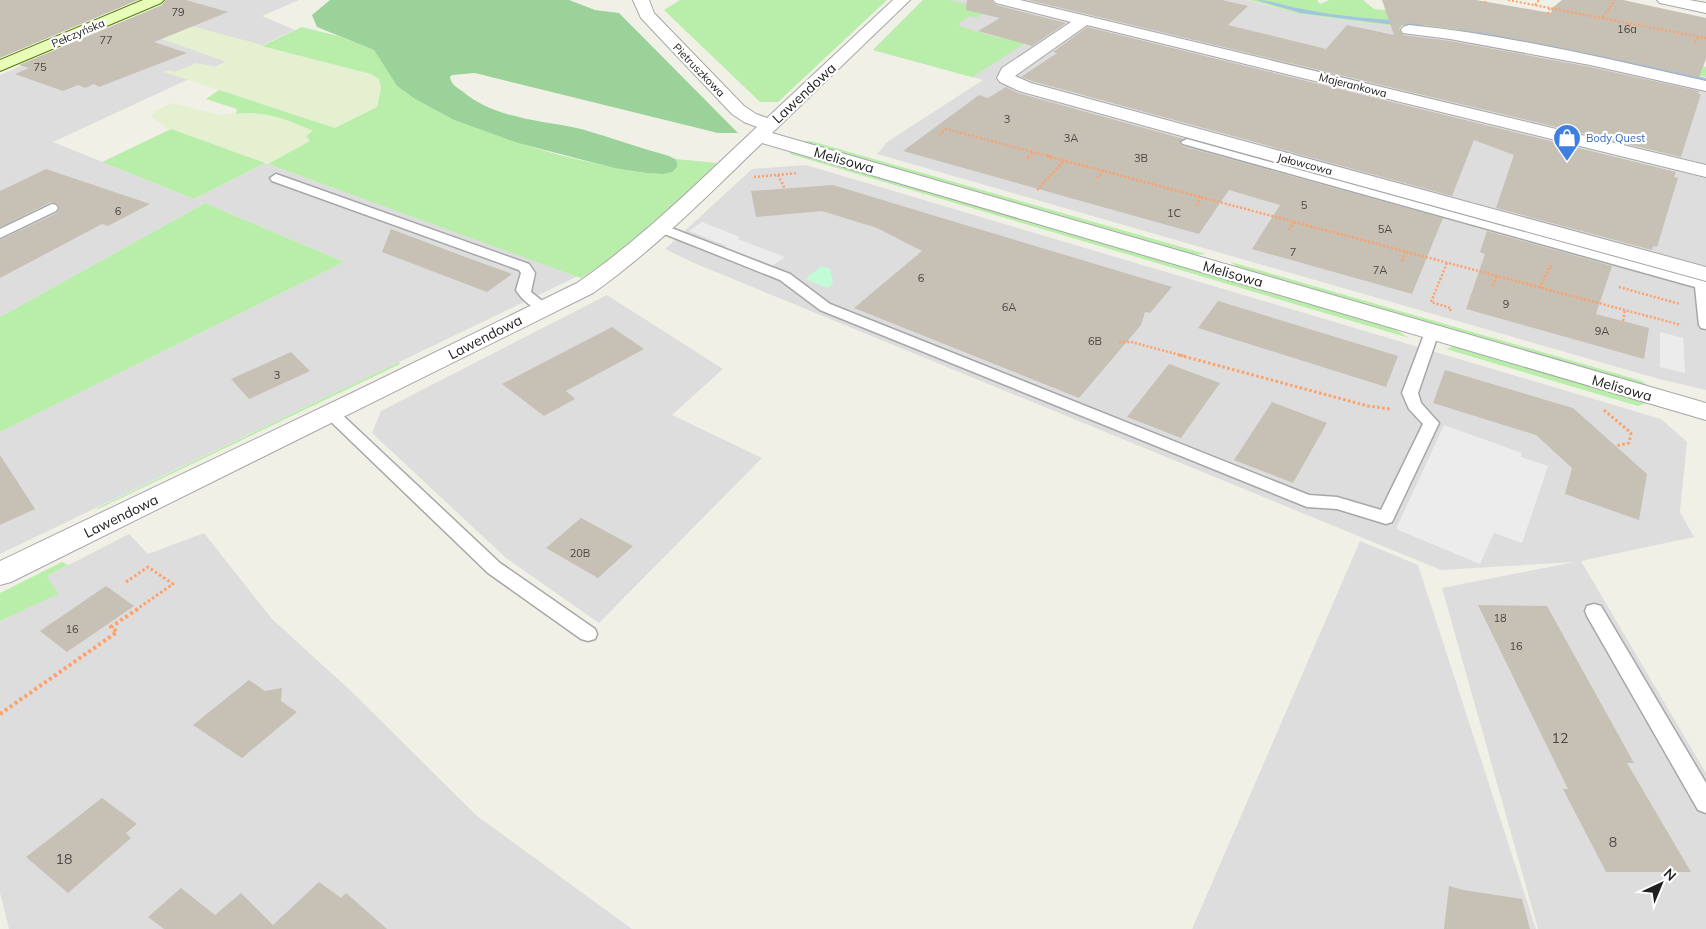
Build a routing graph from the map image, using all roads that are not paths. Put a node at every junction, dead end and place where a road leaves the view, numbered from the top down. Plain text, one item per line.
1 (156, 0) edge
2 (641, 0) edge
3 (902, 0) edge
4 (1000, 0) edge
5 (1665, 0) edge
6 (1706, 8) edge
7 (1084, 20) junction
8 (1409, 30) dead end
9 (0, 66) edge
10 (1706, 86) edge
11 (765, 130) junction
12 (1187, 142) dead end
13 (1706, 171) edge
14 (276, 178) dead end
15 (52, 208) dead end
16 (659, 230) junction
17 (0, 234) edge
18 (1704, 267) edge
19 (544, 308) junction
20 (1706, 325) edge
21 (1432, 332) junction
22 (1706, 412) edge
23 (331, 413) junction
24 (0, 574) edge
25 (1594, 611) dead end
26 (588, 634) dead end
27 (1706, 803) edge

1 - 9 main road, Pełczyńska
2 - 11 street, Pietruszkowa
3 - 11 street, Lawendowa
4 - 7 street, Majerankowa
5 - 6 street
7 - 13 street, Majerankowa
7 - 18 street, Jałowcowa
8 - 10 street
11 - 16 street, Lawendowa
11 - 21 street, Melisowa
12 - 20 lane
14 - 19 lane
15 - 17 lane
16 - 19 street, Lawendowa
16 - 21 lane
19 - 23 street, Lawendowa
21 - 22 street, Melisowa
23 - 24 street, Lawendowa
23 - 26 lane
25 - 27 lane

